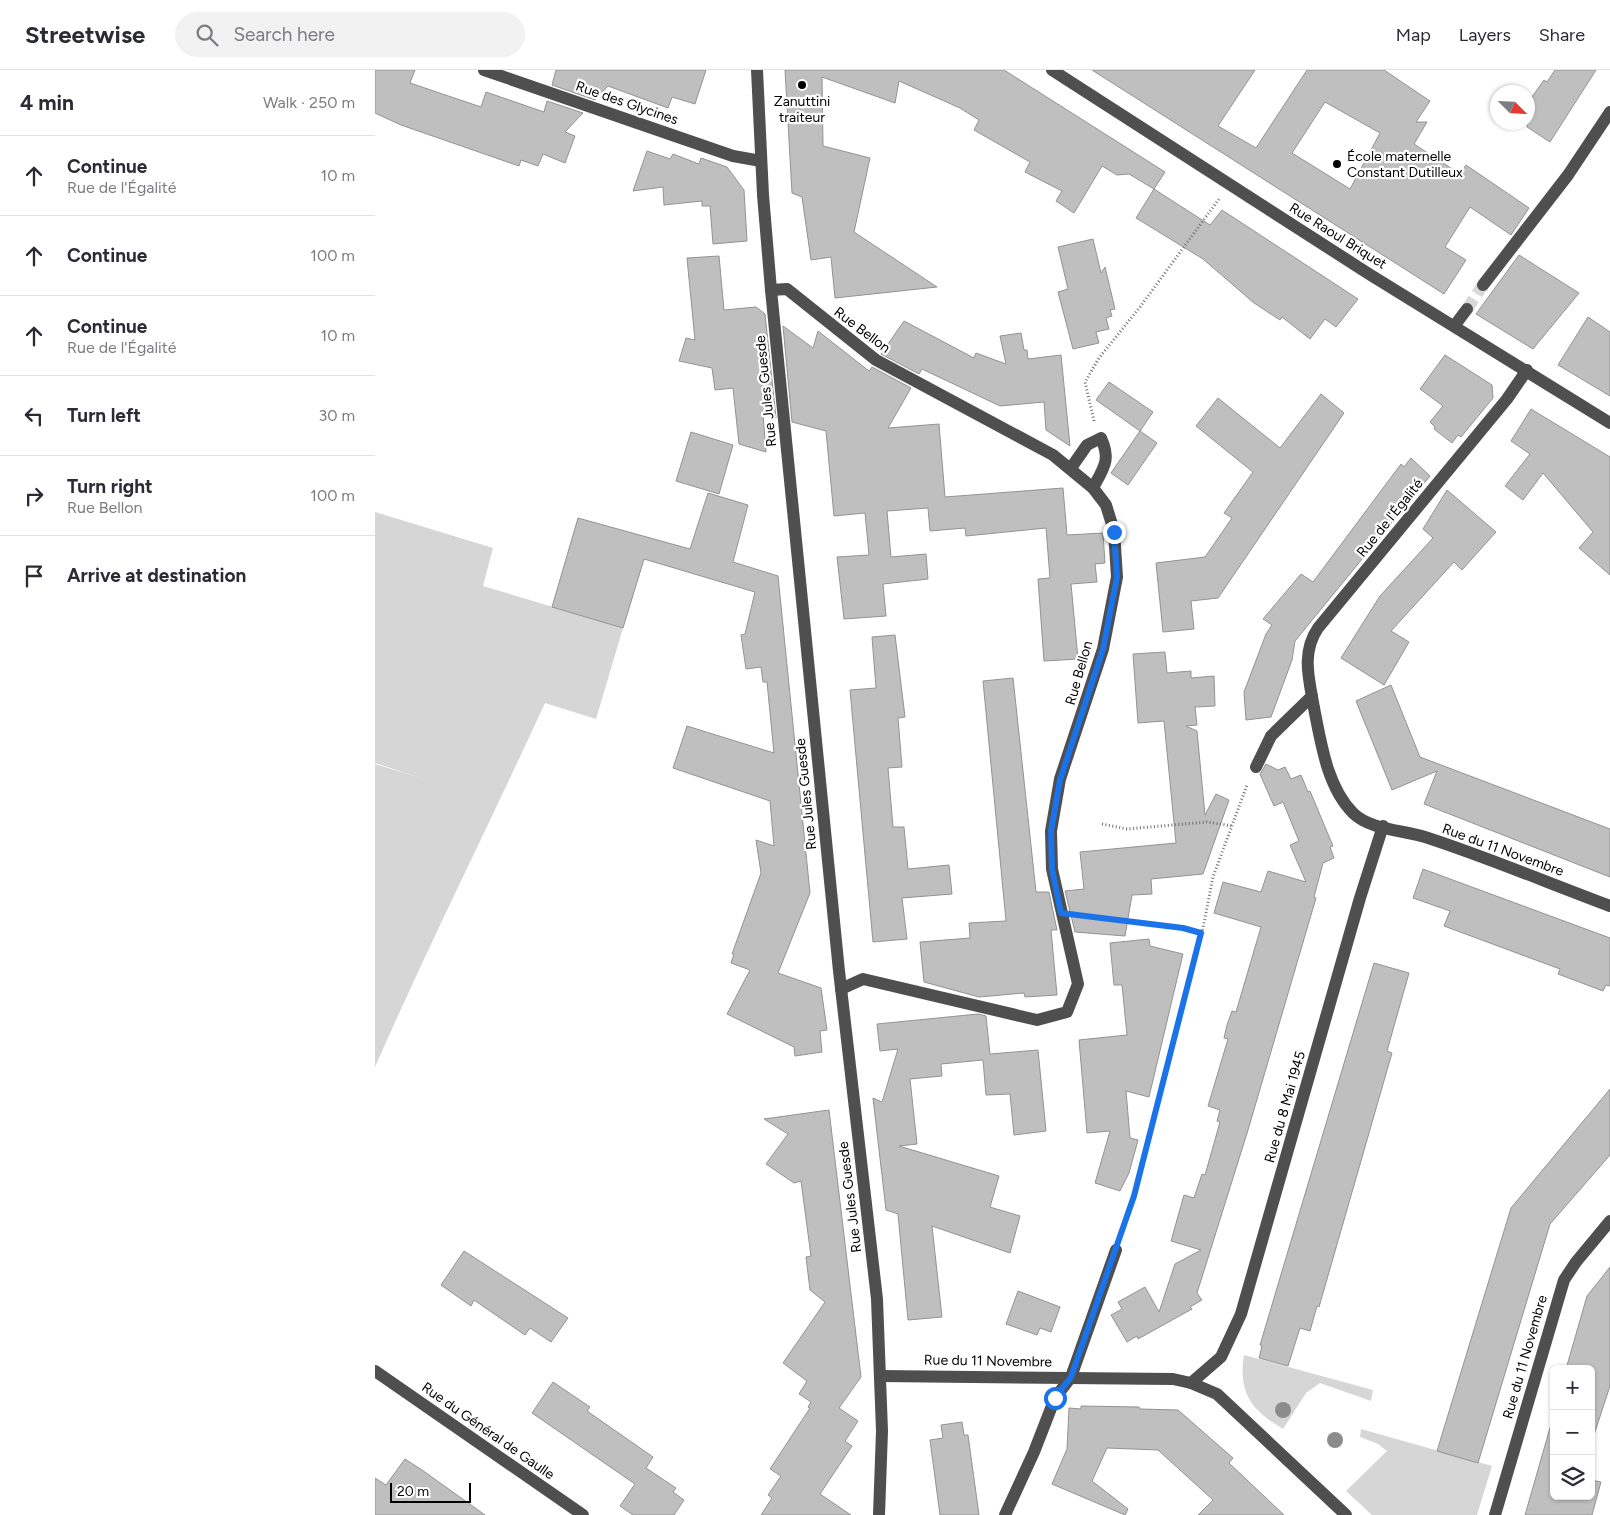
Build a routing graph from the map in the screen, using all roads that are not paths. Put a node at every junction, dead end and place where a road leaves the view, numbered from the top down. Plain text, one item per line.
1 (484, 70) edge
2 (757, 70) edge
3 (1053, 70) edge
4 (1610, 112) edge
5 (761, 161) junction
6 (1483, 285) tunnel mouth
7 (771, 290) junction
8 (1467, 309) tunnel mouth
9 (1455, 325) junction
10 (1527, 370) junction
11 (1610, 423) edge
12 (1071, 468) junction
13 (1093, 488) junction
14 (1312, 696) junction
15 (1256, 766) road end
16 (1383, 826) junction
17 (1610, 906) edge
18 (841, 989) junction
19 (1610, 1222) edge
20 (1115, 1250) road end
21 (375, 1371) edge
22 (880, 1376) junction
23 (1071, 1377) junction
24 (1191, 1383) junction
25 (583, 1515) edge
26 (879, 1515) edge
27 (1005, 1515) edge
28 (1346, 1515) edge
29 (1495, 1515) edge

1 - 5 street, Rue des Glycines
2 - 5 street, Rue Jules Guesde
3 - 9 street, Rue Raoul Briquet
4 - 6 street
5 - 7 street, Rue Jules Guesde
7 - 12 street, Rue Bellon
7 - 18 street, Rue Jules Guesde
8 - 9 street
9 - 10 street, Rue Raoul Briquet
10 - 11 street, Rue Raoul Briquet
10 - 14 street, Rue de l'Égalité
12 - 13 street, Rue Bellon
12 - 13 street
13 - 18 street, Rue Bellon
14 - 15 street
14 - 16 street, Rue de l'Égalité
16 - 17 street, Rue du 11 Novembre
16 - 24 street, Rue du 8 Mai 1945
18 - 22 street, Rue Jules Guesde
19 - 29 street, Rue du 11 Novembre
20 - 23 street
21 - 25 street, Rue du Général de Gaulle
22 - 23 street, Rue du 11 Novembre
22 - 26 street, Rue Jules Guesde
23 - 24 street, Rue du 11 Novembre
23 - 27 street
24 - 28 street, Rue du 11 Novembre

